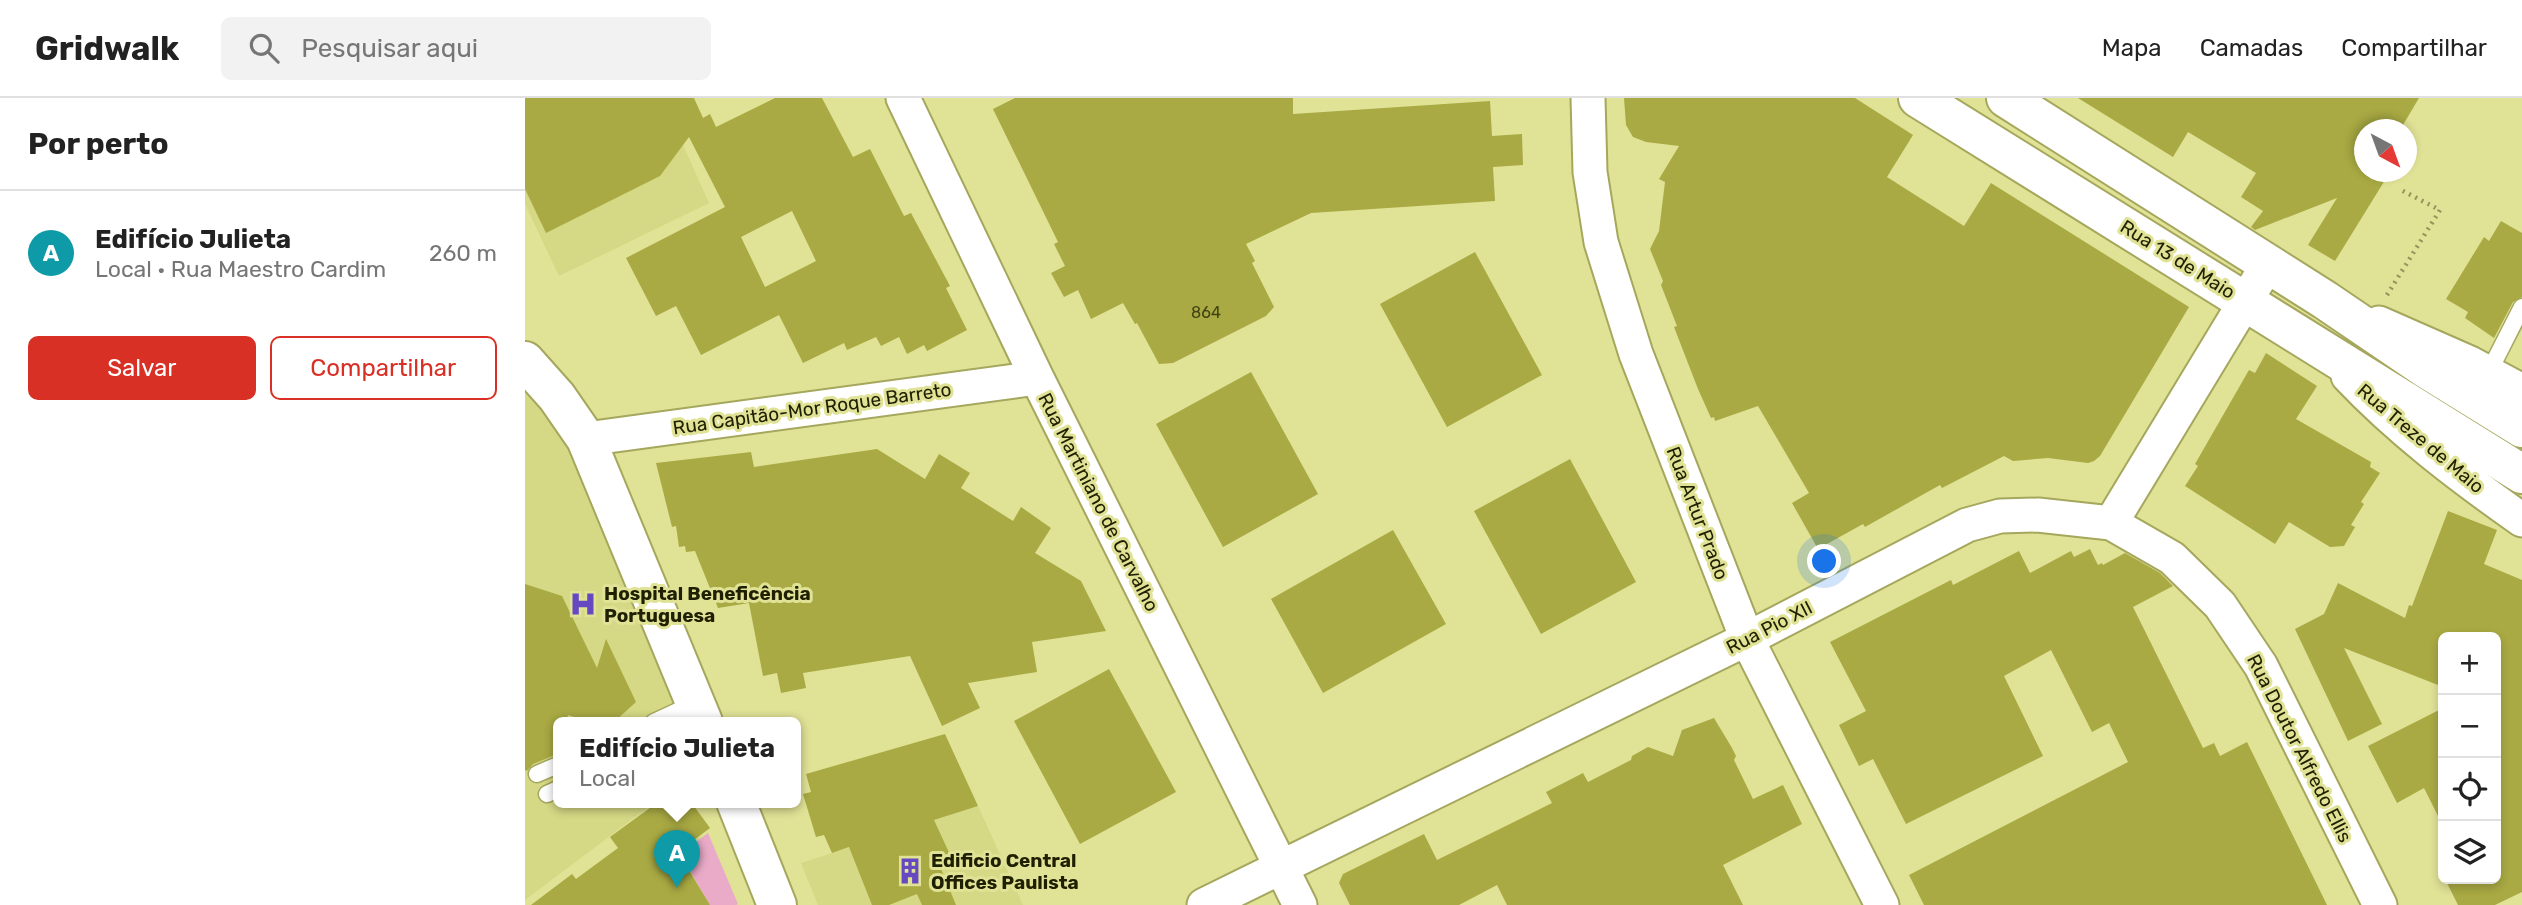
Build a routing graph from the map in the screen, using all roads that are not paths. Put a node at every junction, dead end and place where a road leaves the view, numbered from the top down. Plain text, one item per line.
1 (903, 98) edge
2 (1588, 98) edge
3 (1918, 98) edge
4 (2006, 98) edge
5 (2268, 264) junction
6 (2326, 300) junction
7 (2245, 301) junction
8 (2522, 307) edge
9 (2325, 351) junction
10 (525, 360) edge
11 (2495, 360) dead end
12 (1037, 378) junction
13 (2522, 391) edge
14 (2522, 428) edge
15 (586, 439) junction
16 (2522, 474) edge
17 (2522, 520) edge
18 (2111, 523) junction
19 (1747, 639) junction
20 (699, 713) edge
21 (679, 717) edge
22 (553, 767) edge
23 (537, 774) dead end
24 (738, 808) edge
25 (1280, 866) junction
26 (777, 905) edge
27 (1204, 905) edge
28 (1300, 905) edge
29 (1882, 905) edge
30 (2380, 905) edge

1 - 12 street, Rua Martiniano de Carvalho
2 - 19 street, Rua Artur Prado
3 - 7 main road, Rua 13 de Maio
4 - 5 main road
5 - 6 main road
5 - 7 street
6 - 13 street
6 - 14 main road
7 - 9 main road, Rua 13 de Maio
7 - 18 street
8 - 11 lane
9 - 16 main road, Rua 13 de Maio
9 - 17 street, Rua Treze de Maio
10 - 15 main road
12 - 15 street, Rua Capitão-Mor Roque Barreto
12 - 25 street, Rua Martiniano de Carvalho
15 - 20 main road
18 - 19 street, Rua Pio XII
18 - 30 street, Rua Doutor Alfredo Ellis
19 - 25 street, Rua Pio XII
19 - 29 street, Rua Artur Prado
20 - 21 lane
22 - 23 lane
24 - 26 main road
25 - 27 street, Rua Pio XII
25 - 28 street, Rua Martiniano de Carvalho

